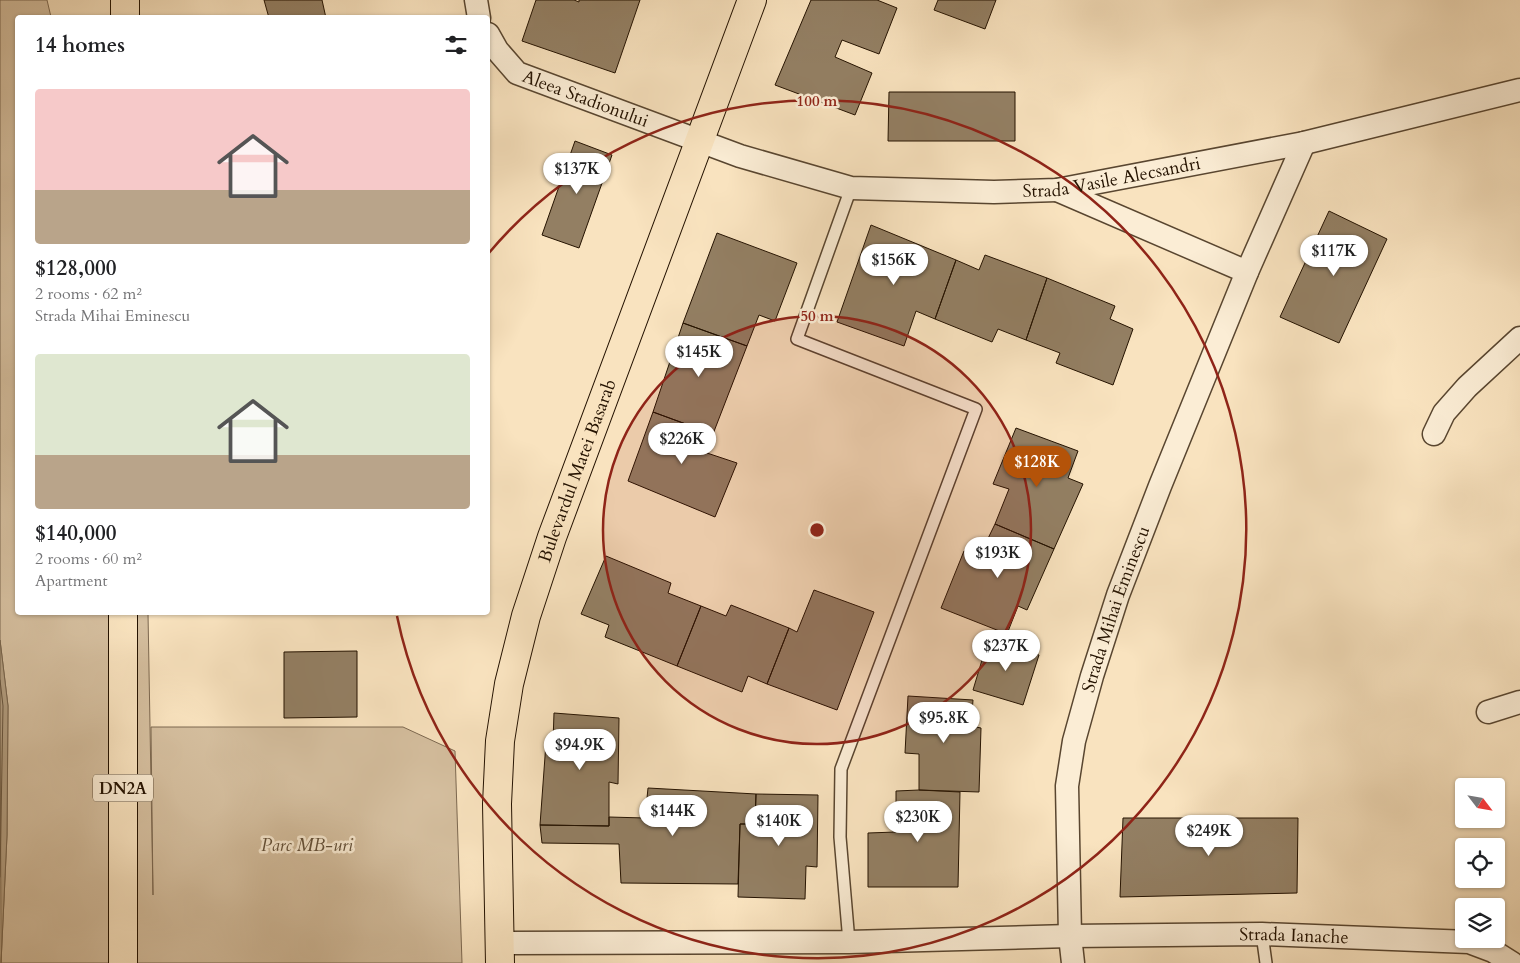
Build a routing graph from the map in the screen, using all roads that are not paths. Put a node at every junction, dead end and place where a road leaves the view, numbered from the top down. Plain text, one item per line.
1 (125, 0) edge
2 (476, 0) edge
3 (752, 0) edge
4 (125, 15) edge
5 (478, 15) edge
6 (490, 38) edge
7 (1520, 90) edge
8 (701, 141) junction
9 (1304, 143) junction
10 (851, 188) junction
11 (1057, 190) junction
12 (1247, 272) junction
13 (1520, 338) edge
14 (1434, 434) dead end
15 (123, 615) edge
16 (1520, 702) edge
17 (1488, 712) dead end
18 (1262, 934) junction
19 (1070, 936) junction
20 (849, 942) junction
21 (499, 953) edge
22 (123, 963) edge
23 (1073, 963) edge
24 (1266, 963) edge
25 (1512, 963) edge

1 - 4 main road
2 - 5 street
3 - 8 main road, Bulevardul Matei Basarab
6 - 8 street, Aleea Stadionului
7 - 9 street, Strada Vasile Alecsandri
8 - 10 street, Strada Vasile Alecsandri
8 - 21 main road, Bulevardul Matei Basarab
9 - 11 street, Strada Vasile Alecsandri
9 - 12 street, Strada Mihai Eminescu
10 - 11 street, Strada Vasile Alecsandri
10 - 20 lane
11 - 12 street
12 - 19 street, Strada Mihai Eminescu
13 - 14 street
15 - 22 main road, DN2A
16 - 17 street
18 - 19 street, Strada Ianache
18 - 24 lane
18 - 25 street, Strada Ianache
19 - 20 street, Strada Ianache
19 - 23 street, Strada Mihai Eminescu
20 - 21 street, Strada Ianache

